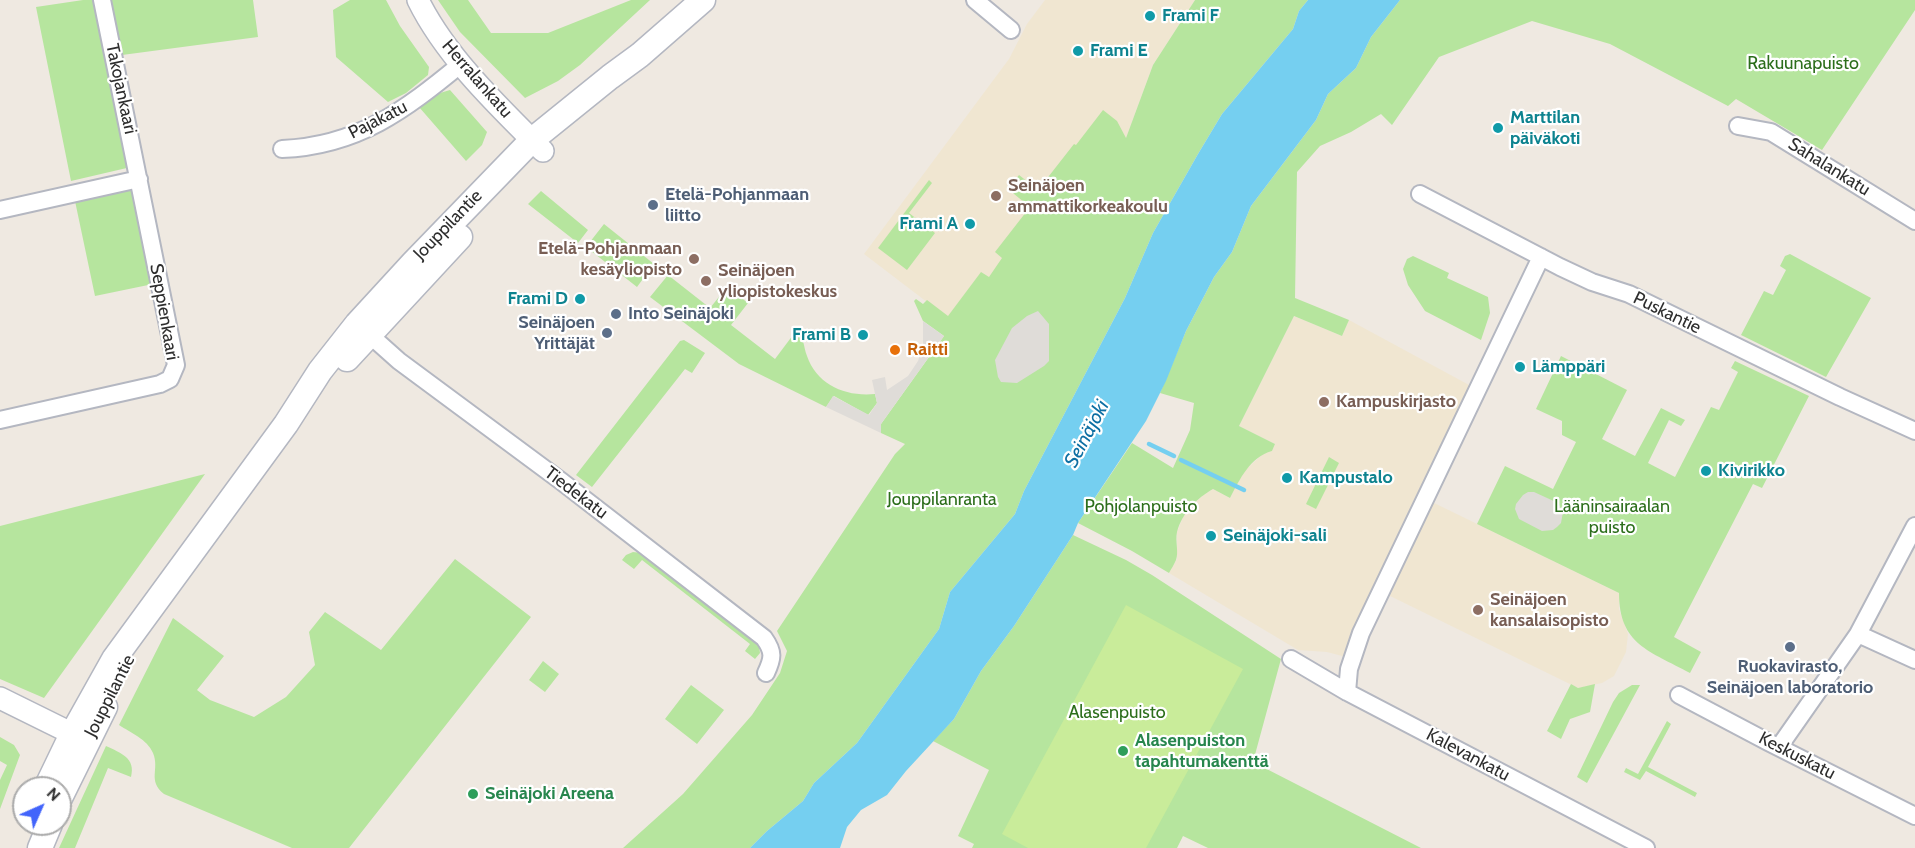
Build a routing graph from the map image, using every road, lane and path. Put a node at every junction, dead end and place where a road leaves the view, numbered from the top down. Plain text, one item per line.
1 (102, 0) edge
2 (418, 0) edge
3 (703, 0) edge
4 (975, 0) edge
5 (1011, 30) dead end
6 (461, 64) junction
7 (1738, 126) dead end
8 (538, 146) junction
9 (282, 149) dead end
10 (140, 179) junction
11 (1420, 194) dead end
12 (0, 210) edge
13 (1915, 221) edge
14 (1541, 257) junction
15 (363, 329) junction
16 (0, 420) edge
17 (1915, 431) edge
18 (1915, 526) edge
19 (1858, 634) junction
20 (1292, 658) dead end
21 (1915, 660) edge
22 (766, 673) dead end
23 (1347, 692) junction
24 (1680, 695) dead end
25 (0, 698) edge
26 (80, 737) junction
27 (1779, 747) junction
28 (54, 776) edge
29 (67, 776) edge
30 (1915, 816) edge
31 (1646, 848) edge

1 - 10 street, Takojankaari
2 - 6 street, Herralankatu
3 - 8 main road, Jouppilantie
4 - 5 street
6 - 8 street, Herralankatu
6 - 9 street, Pajakatu
7 - 13 street, Sahalankatu
8 - 15 main road, Jouppilantie
10 - 12 street
10 - 16 street, Seppienkaari
11 - 14 street, Puskantie
14 - 17 street, Puskantie
14 - 23 street
15 - 22 street, Tiedekatu
15 - 26 main road, Jouppilantie
18 - 19 street
19 - 21 street
19 - 27 street
20 - 23 street, Kalevankatu
23 - 31 street, Kalevankatu
24 - 27 street, Keskuskatu
25 - 26 street
26 - 28 main road, Jouppilantie
26 - 29 main road, Jouppilantie
27 - 30 street, Keskuskatu

